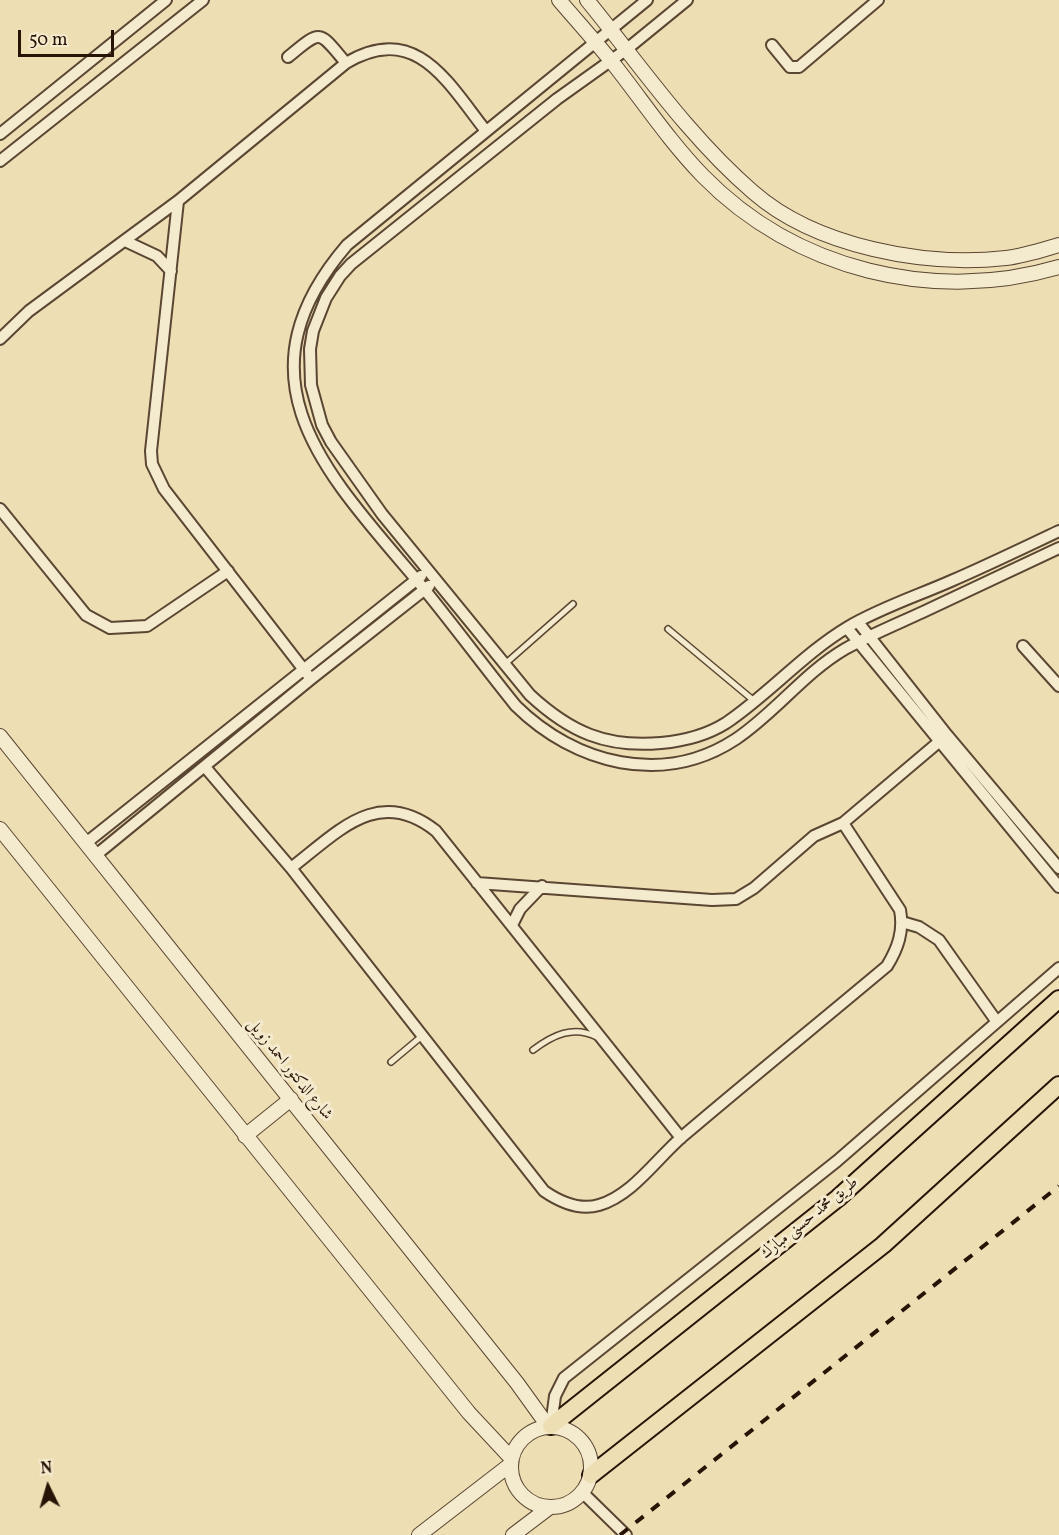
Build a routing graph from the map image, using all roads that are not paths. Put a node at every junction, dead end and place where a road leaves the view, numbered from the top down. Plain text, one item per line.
1 (166, 0) edge
2 (203, 0) edge
3 (559, 0) edge
4 (586, 0) edge
5 (647, 0) edge
6 (687, 0) edge
7 (878, 0) edge
8 (611, 30) junction
9 (595, 43) junction
10 (772, 45) dead end
11 (627, 50) junction
12 (288, 57) dead end
13 (611, 61) junction
14 (346, 63) junction
15 (486, 131) junction
16 (0, 134) edge
17 (0, 161) edge
18 (178, 201) junction
19 (125, 241) junction
20 (1059, 245) edge
21 (1059, 267) edge
22 (171, 271) junction
23 (0, 339) edge
24 (0, 509) edge
25 (1059, 531) edge
26 (1059, 548) edge
27 (228, 571) junction
28 (428, 571) junction
29 (416, 580) junction
30 (437, 580) junction
31 (424, 590) junction
32 (573, 604) dead end
33 (852, 625) junction
34 (668, 629) dead end
35 (864, 640) junction
36 (1023, 646) dead end
37 (505, 664) junction
38 (303, 669) junction
39 (311, 679) junction
40 (1059, 686) edge
41 (753, 700) junction
42 (0, 736) edge
43 (943, 738) junction
44 (205, 767) junction
45 (843, 823) junction
46 (0, 829) edge
47 (86, 843) junction
48 (96, 855) junction
49 (291, 868) junction
50 (1059, 868) edge
51 (477, 883) junction
52 (542, 886) junction
53 (1059, 887) edge
54 (902, 922) junction
55 (512, 925) junction
56 (1059, 968) edge
57 (1059, 999) edge
58 (998, 1022) junction
59 (422, 1036) junction
60 (604, 1041) junction
61 (533, 1050) dead end
62 (391, 1062) dead end
63 (1059, 1085) edge
64 (291, 1099) junction
65 (245, 1136) junction
66 (681, 1138) junction
67 (549, 1426) junction
68 (511, 1461) junction
69 (591, 1475) junction
70 (582, 1492) junction
71 (550, 1507) junction
72 (419, 1535) edge
73 (513, 1535) edge
74 (626, 1535) edge

1 - 16 street
2 - 17 street
3 - 9 street
4 - 8 street
5 - 8 street
6 - 11 street
7 - 10 street
8 - 9 street
8 - 11 street
9 - 13 street
9 - 15 street
11 - 13 street
11 - 20 street
12 - 14 street
13 - 21 street
13 - 28 street
14 - 15 street
14 - 18 street
15 - 29 street
18 - 19 street
18 - 22 street
19 - 22 street
19 - 23 street
22 - 27 street
24 - 27 street
25 - 33 street
26 - 35 street
27 - 38 street
28 - 29 street
28 - 30 street
29 - 31 street
29 - 38 street
30 - 31 street
30 - 37 street
31 - 35 street
31 - 39 street
32 - 37 lane
33 - 35 street
33 - 41 street
34 - 41 lane
35 - 43 street
36 - 40 street
37 - 41 street
38 - 39 street
38 - 47 street
39 - 44 street
42 - 47 street, شارع الدكتور احمد زويل
43 - 45 street
43 - 50 street
43 - 53 street
44 - 48 street
44 - 49 street
45 - 52 street
45 - 54 street
46 - 65 street
47 - 48 street, شارع الدكتور احمد زويل
48 - 64 street, شارع الدكتور احمد زويل
49 - 51 street
49 - 59 street
51 - 52 street
51 - 55 street
52 - 55 street
54 - 58 street
54 - 66 street
55 - 60 street
56 - 58 street
57 - 67 highway, طريق محمد حسنى مبارك
58 - 67 street
59 - 62 lane
59 - 66 street
60 - 61 lane
60 - 66 street
63 - 69 highway
64 - 65 street
64 - 67 street, شارع الدكتور احمد زويل
65 - 68 street
67 - 68 street
67 - 69 street
68 - 71 street
68 - 72 street
69 - 70 street
70 - 71 street
70 - 74 street
71 - 73 street

